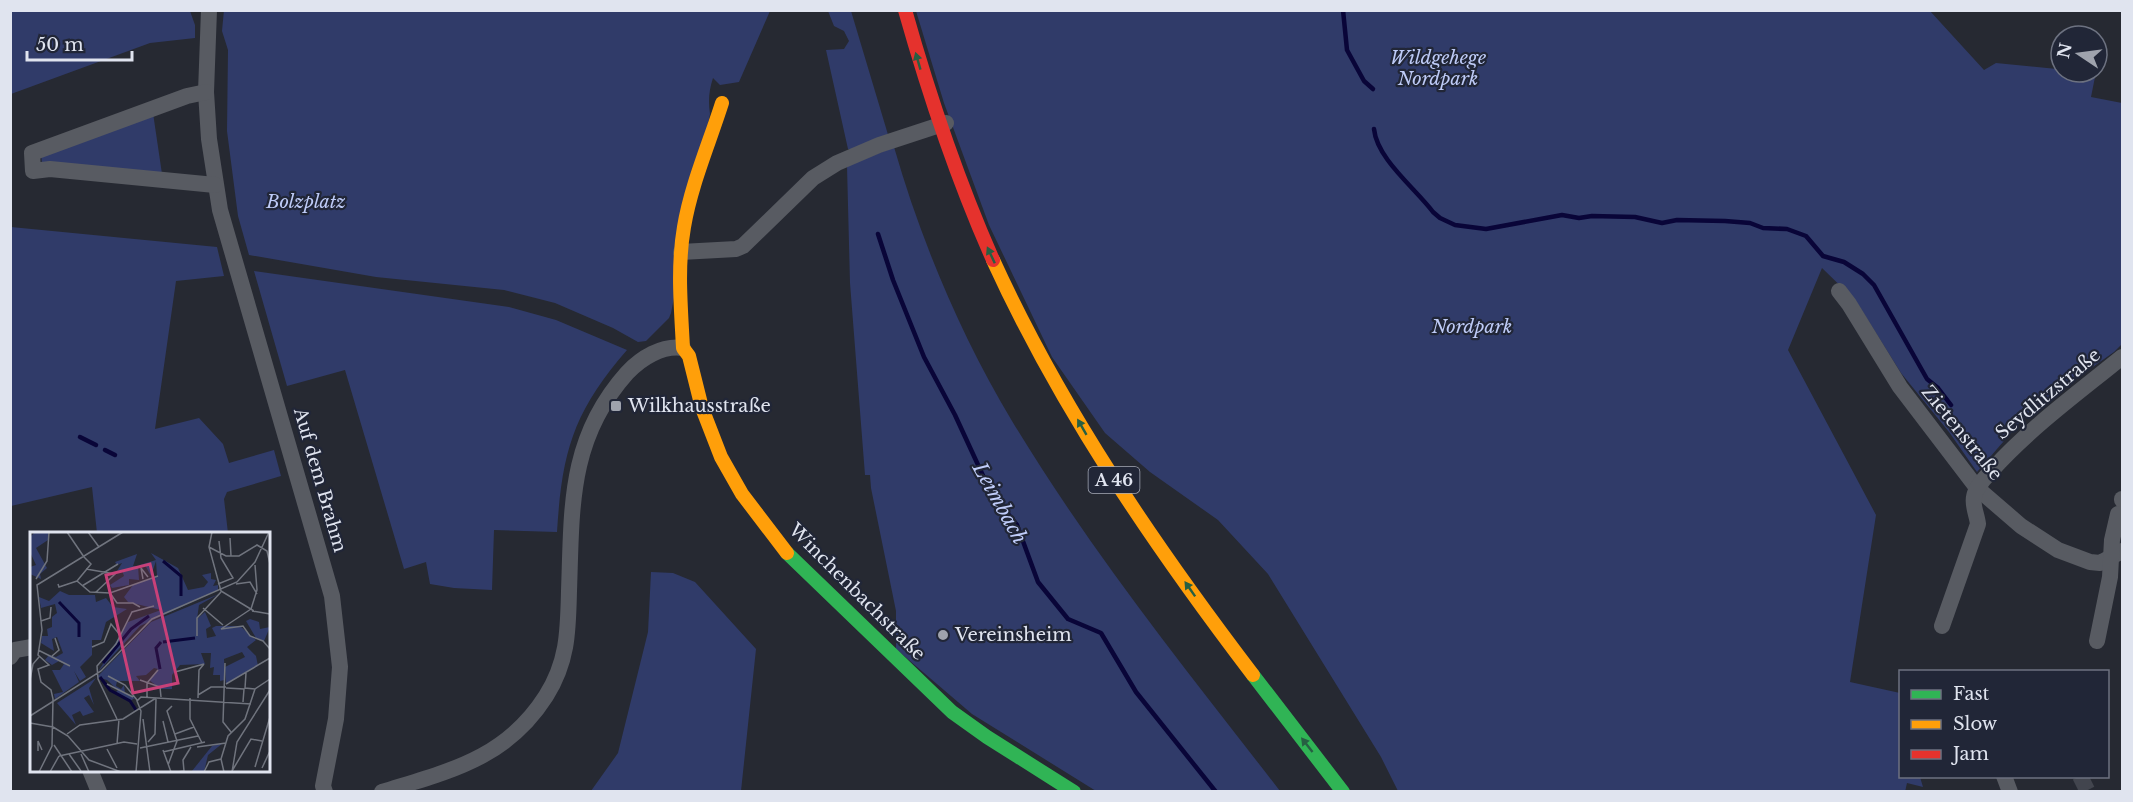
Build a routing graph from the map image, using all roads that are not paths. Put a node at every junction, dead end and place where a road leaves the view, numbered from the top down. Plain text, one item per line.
1 (209, 10) edge
2 (905, 10) edge
3 (207, 93) junction
4 (722, 103) dead end
5 (939, 133) junction
6 (215, 185) junction
7 (681, 252) junction
8 (1839, 291) dead end
9 (683, 348) junction
10 (2122, 357) edge
11 (1977, 488) junction
12 (2121, 504) edge
13 (2117, 554) edge
14 (1149, 555) dead end
15 (1941, 626) dead end
16 (2097, 641) dead end
17 (30, 647) edge
18 (10, 657) edge
19 (1273, 724) dead end
20 (90, 772) edge
21 (2004, 778) edge
22 (99, 792) edge
23 (325, 792) edge
24 (382, 792) edge
25 (1074, 792) edge
26 (1342, 792) edge
27 (2010, 792) edge

1 - 3 street, Auf dem Brahm
5 -> 2 main road, A 46
3 - 6 street, Auf dem Brahm
3 - 6 street
4 - 7 main road, Winchenbachstraße
5 - 7 street
26 -> 5 main road, A 46
6 - 23 street, Auf dem Brahm
7 - 9 main road, Winchenbachstraße
8 - 11 street, Zietenstraße
9 - 24 street
9 - 25 main road, Winchenbachstraße
10 - 11 street, Seydlitzstraße
11 - 13 street, Zietenstraße
11 - 15 street
12 - 13 street
13 - 16 street
14 - 19 main road
17 - 18 street
20 - 22 street
21 - 27 street

